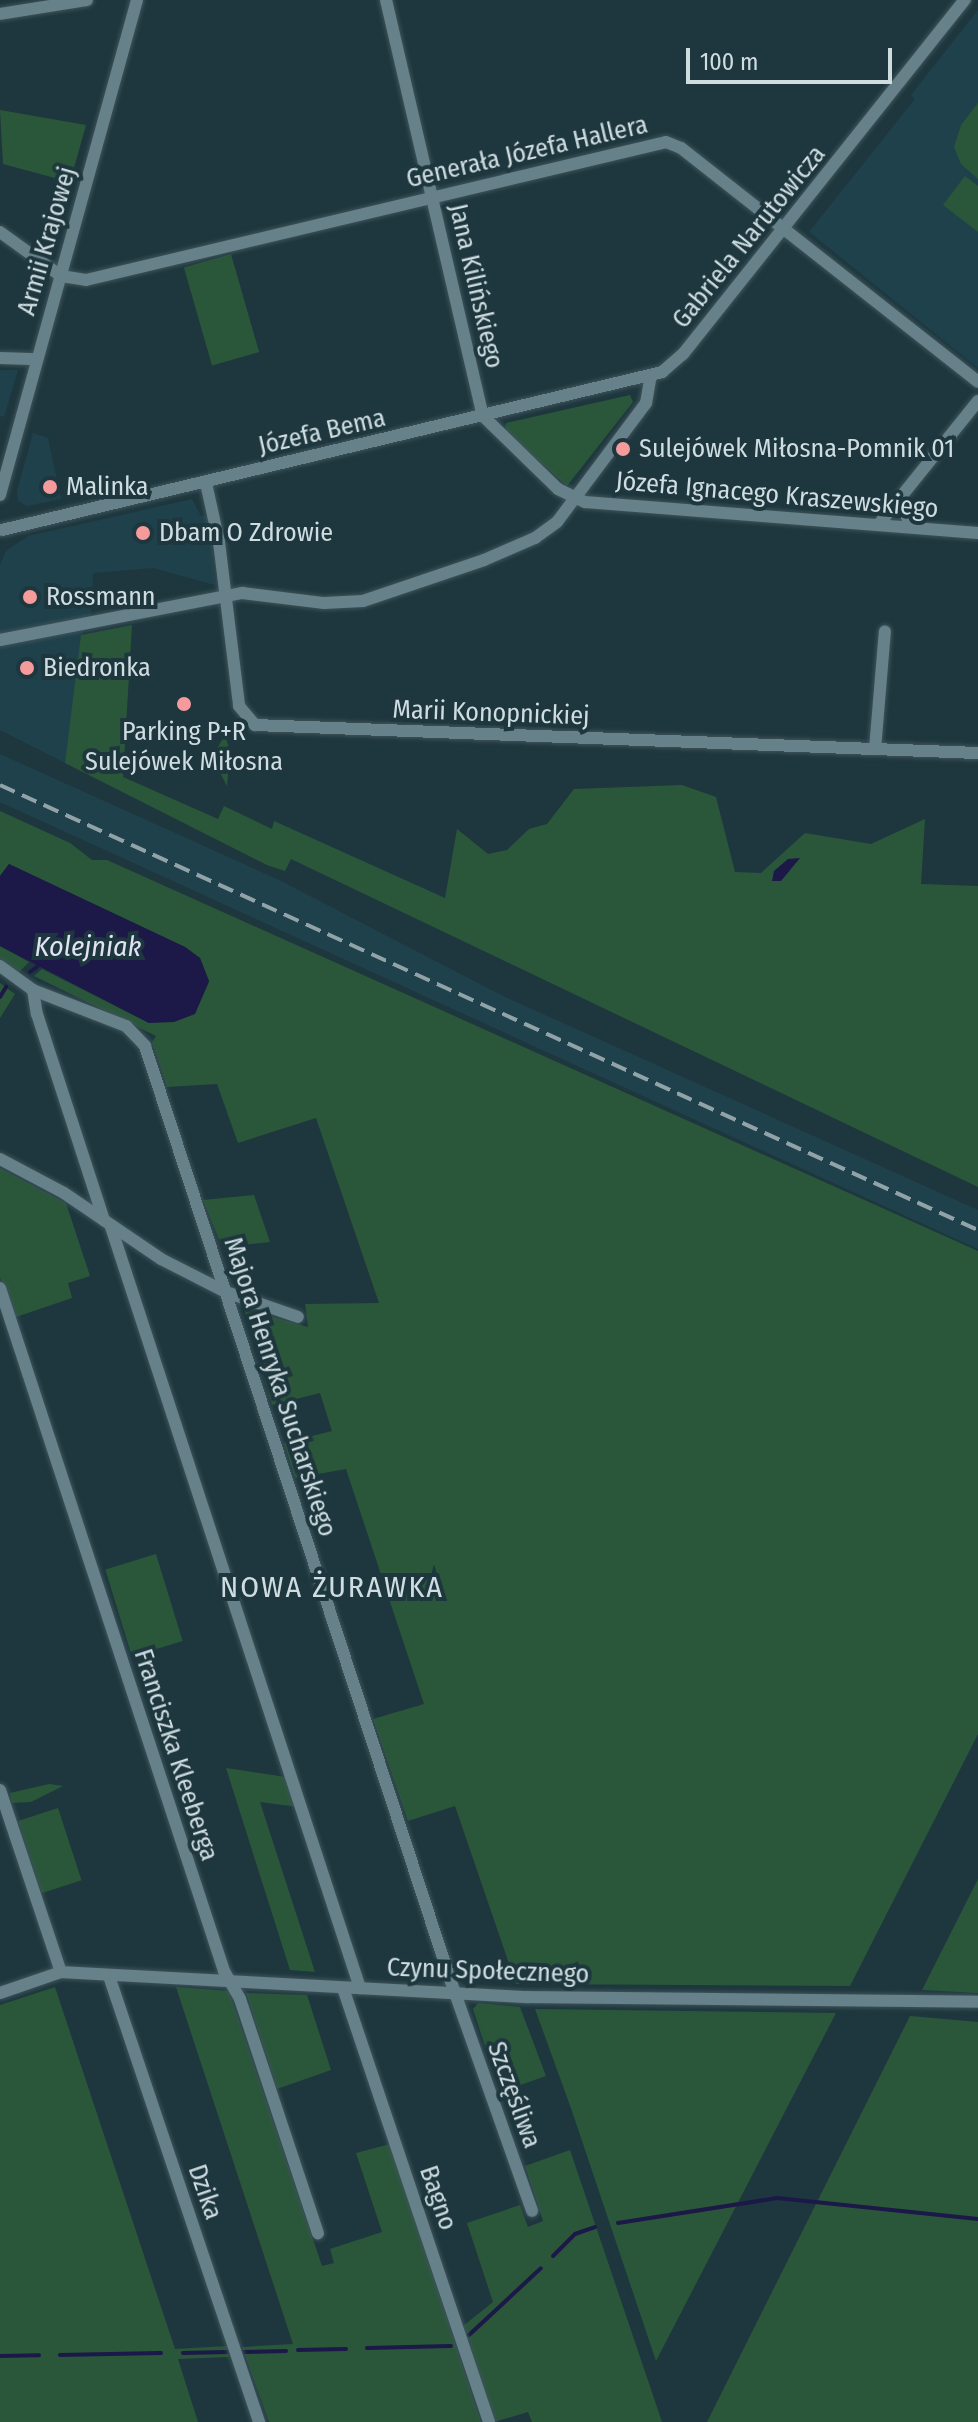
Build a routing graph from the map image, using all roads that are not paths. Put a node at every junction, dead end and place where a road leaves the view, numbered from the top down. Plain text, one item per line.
1 (87, 0) edge
2 (137, 0) edge
3 (386, 0) edge
4 (965, 0) edge
5 (24, 5) edge
6 (0, 14) edge
7 (433, 197) junction
8 (783, 228) junction
9 (0, 232) edge
10 (61, 276) junction
11 (0, 358) edge
12 (37, 359) junction
13 (651, 376) junction
14 (978, 382) edge
15 (978, 401) edge
16 (483, 416) junction
17 (206, 483) junction
18 (0, 495) edge
19 (574, 499) junction
20 (900, 499) junction
21 (879, 524) junction
22 (911, 527) junction
23 (1, 531) edge
24 (978, 533) edge
25 (226, 596) junction
26 (885, 631) dead end
27 (0, 640) edge
28 (875, 749) junction
29 (978, 753) edge
30 (0, 966) edge
31 (33, 990) junction
32 (0, 1159) edge
33 (108, 1224) junction
34 (0, 1288) edge
35 (226, 1292) junction
36 (298, 1317) dead end
37 (0, 1790) edge
38 (61, 1972) junction
39 (109, 1976) junction
40 (232, 1985) junction
41 (343, 1988) junction
42 (360, 1988) junction
43 (0, 1993) edge
44 (455, 1994) junction
45 (978, 2002) edge
46 (532, 2211) dead end
47 (318, 2233) dead end
48 (259, 2422) edge
49 (489, 2422) edge

1 - 5 street
2 - 10 street, Armii Krajowej
3 - 7 street, Jana Kilińskiego
4 - 8 street, Gabriela Narutowicza
5 - 6 street
7 - 8 street, Generała Józefa Hallera
7 - 10 street, Generała Józefa Hallera
7 - 16 street, Jana Kilińskiego
8 - 13 street, Gabriela Narutowicza
8 - 14 street, Generała Józefa Hallera
9 - 10 street
10 - 12 street, Armii Krajowej
11 - 12 street
12 - 18 street, Armii Krajowej
13 - 16 street, Józefa Bema
13 - 19 street
15 - 20 street
16 - 17 street, Józefa Bema
16 - 19 street
17 - 23 street, Józefa Bema
17 - 25 street, Marii Konopnickiej
19 - 21 street, Józefa Ignacego Kraszewskiego
19 - 25 street
20 - 21 street
20 - 22 street
21 - 22 street, Józefa Ignacego Kraszewskiego
22 - 24 street, Józefa Ignacego Kraszewskiego
25 - 27 street
25 - 28 street, Marii Konopnickiej
26 - 28 street
28 - 29 street, Marii Konopnickiej
30 - 31 street, Majora Henryka Sucharskiego
31 - 33 street
31 - 35 street, Majora Henryka Sucharskiego
32 - 33 street
33 - 35 street
33 - 42 street
34 - 40 street, Franciszka Kleeberga
35 - 36 street
35 - 44 street, Majora Henryka Sucharskiego
37 - 38 street
38 - 39 street, Czynu Społecznego
38 - 43 street, Czynu Społecznego
39 - 40 street, Czynu Społecznego
39 - 48 street, Dzika
40 - 41 street, Czynu Społecznego
40 - 47 street, Franciszka Kleeberga
41 - 42 street, Czynu Społecznego
41 - 49 street, Bagno
42 - 44 street, Czynu Społecznego
44 - 45 street, Czynu Społecznego
44 - 46 street, Szczęśliwa

